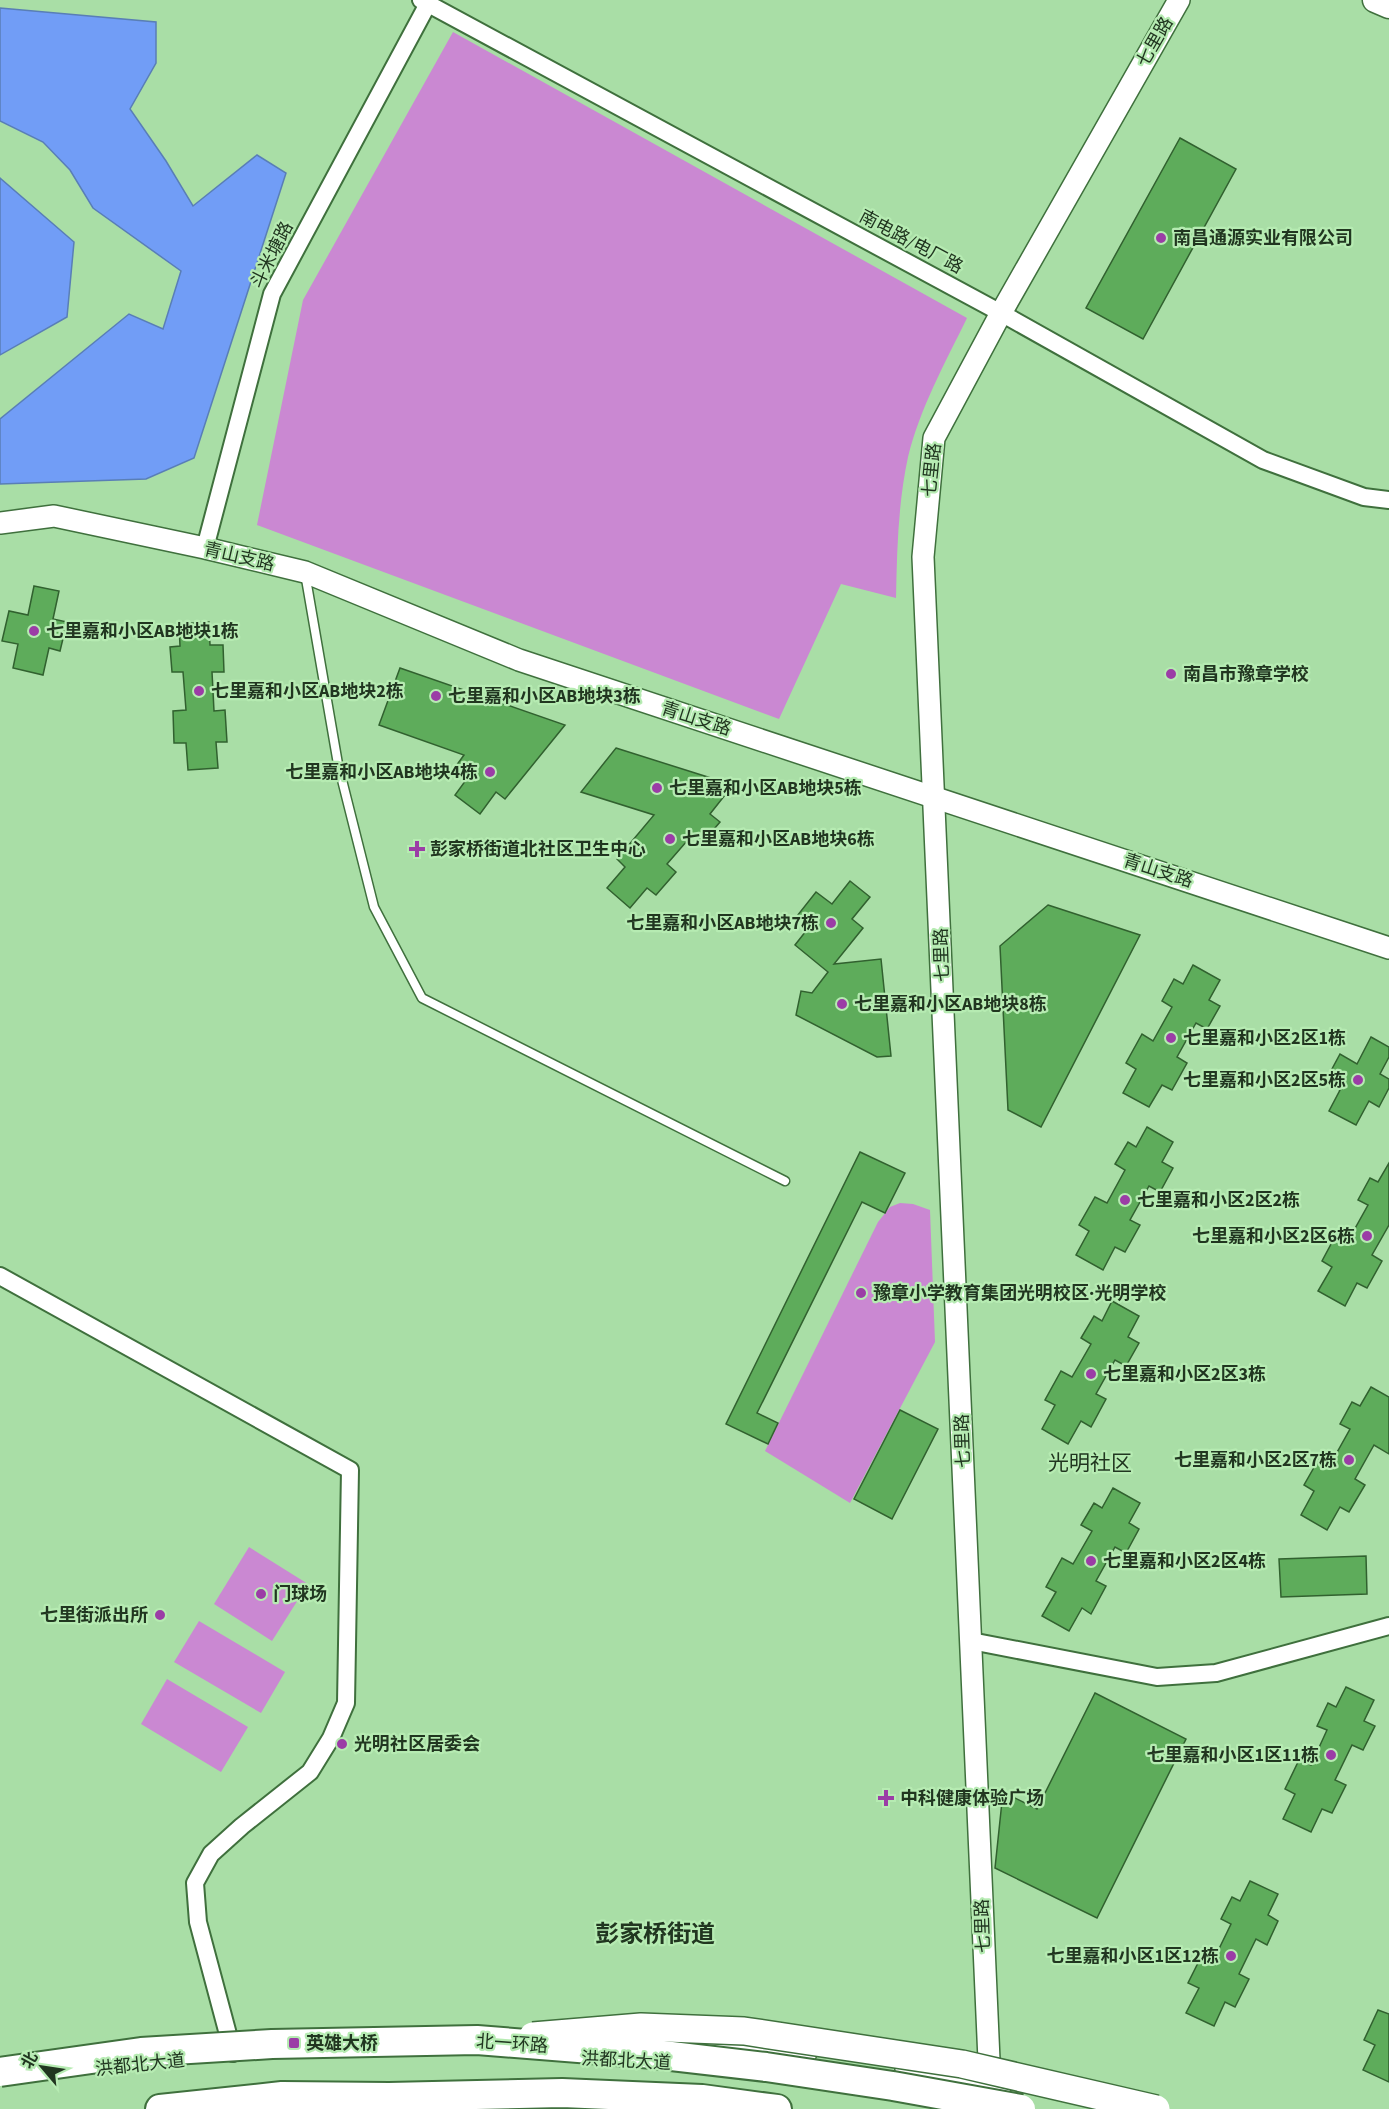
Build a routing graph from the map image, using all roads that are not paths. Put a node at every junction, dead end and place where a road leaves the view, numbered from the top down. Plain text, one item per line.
1 (1179, 0) edge
2 (1375, 0) edge
3 (426, 1) edge
4 (1389, 6) edge
5 (1001, 313) junction
6 (1389, 500) edge
7 (0, 523) edge
8 (205, 548) junction
9 (305, 573) junction
10 (935, 798) junction
11 (1389, 948) edge
12 (785, 1180) dead end
13 (0, 1276) edge
14 (1389, 1626) edge
15 (971, 1641) junction
16 (477, 2040) junction
17 (234, 2057) junction
18 (0, 2072) edge
19 (0, 2082) edge
20 (990, 2082) junction
21 (389, 2097) junction
22 (160, 2109) edge
23 (467, 2109) edge
24 (777, 2109) edge
25 (1021, 2109) edge
26 (1101, 2109) edge
27 (1156, 2109) edge

1 - 5 street, 七里路
2 - 4 main road
3 - 5 street, 南电路/电厂路
3 - 8 street, 斗米塘路
5 - 6 street, 南电路/电厂路
5 - 10 street, 七里路
7 - 8 street, 青山支路
8 - 9 street, 青山支路
9 - 10 street, 青山支路
9 - 12 lane
10 - 11 street, 青山支路
10 - 15 street, 七里路
13 - 17 street
14 - 15 street
15 - 20 street, 七里路
16 - 18 highway, 北一环路, bridge
16 - 25 highway, 北一环路, bridge
16 - 27 main road, bridge
17 - 19 main road, 洪都北大道
17 - 20 main road, 洪都北大道
20 - 26 main road, 洪都北大道
21 - 22 highway
21 - 23 main road
21 - 24 highway

